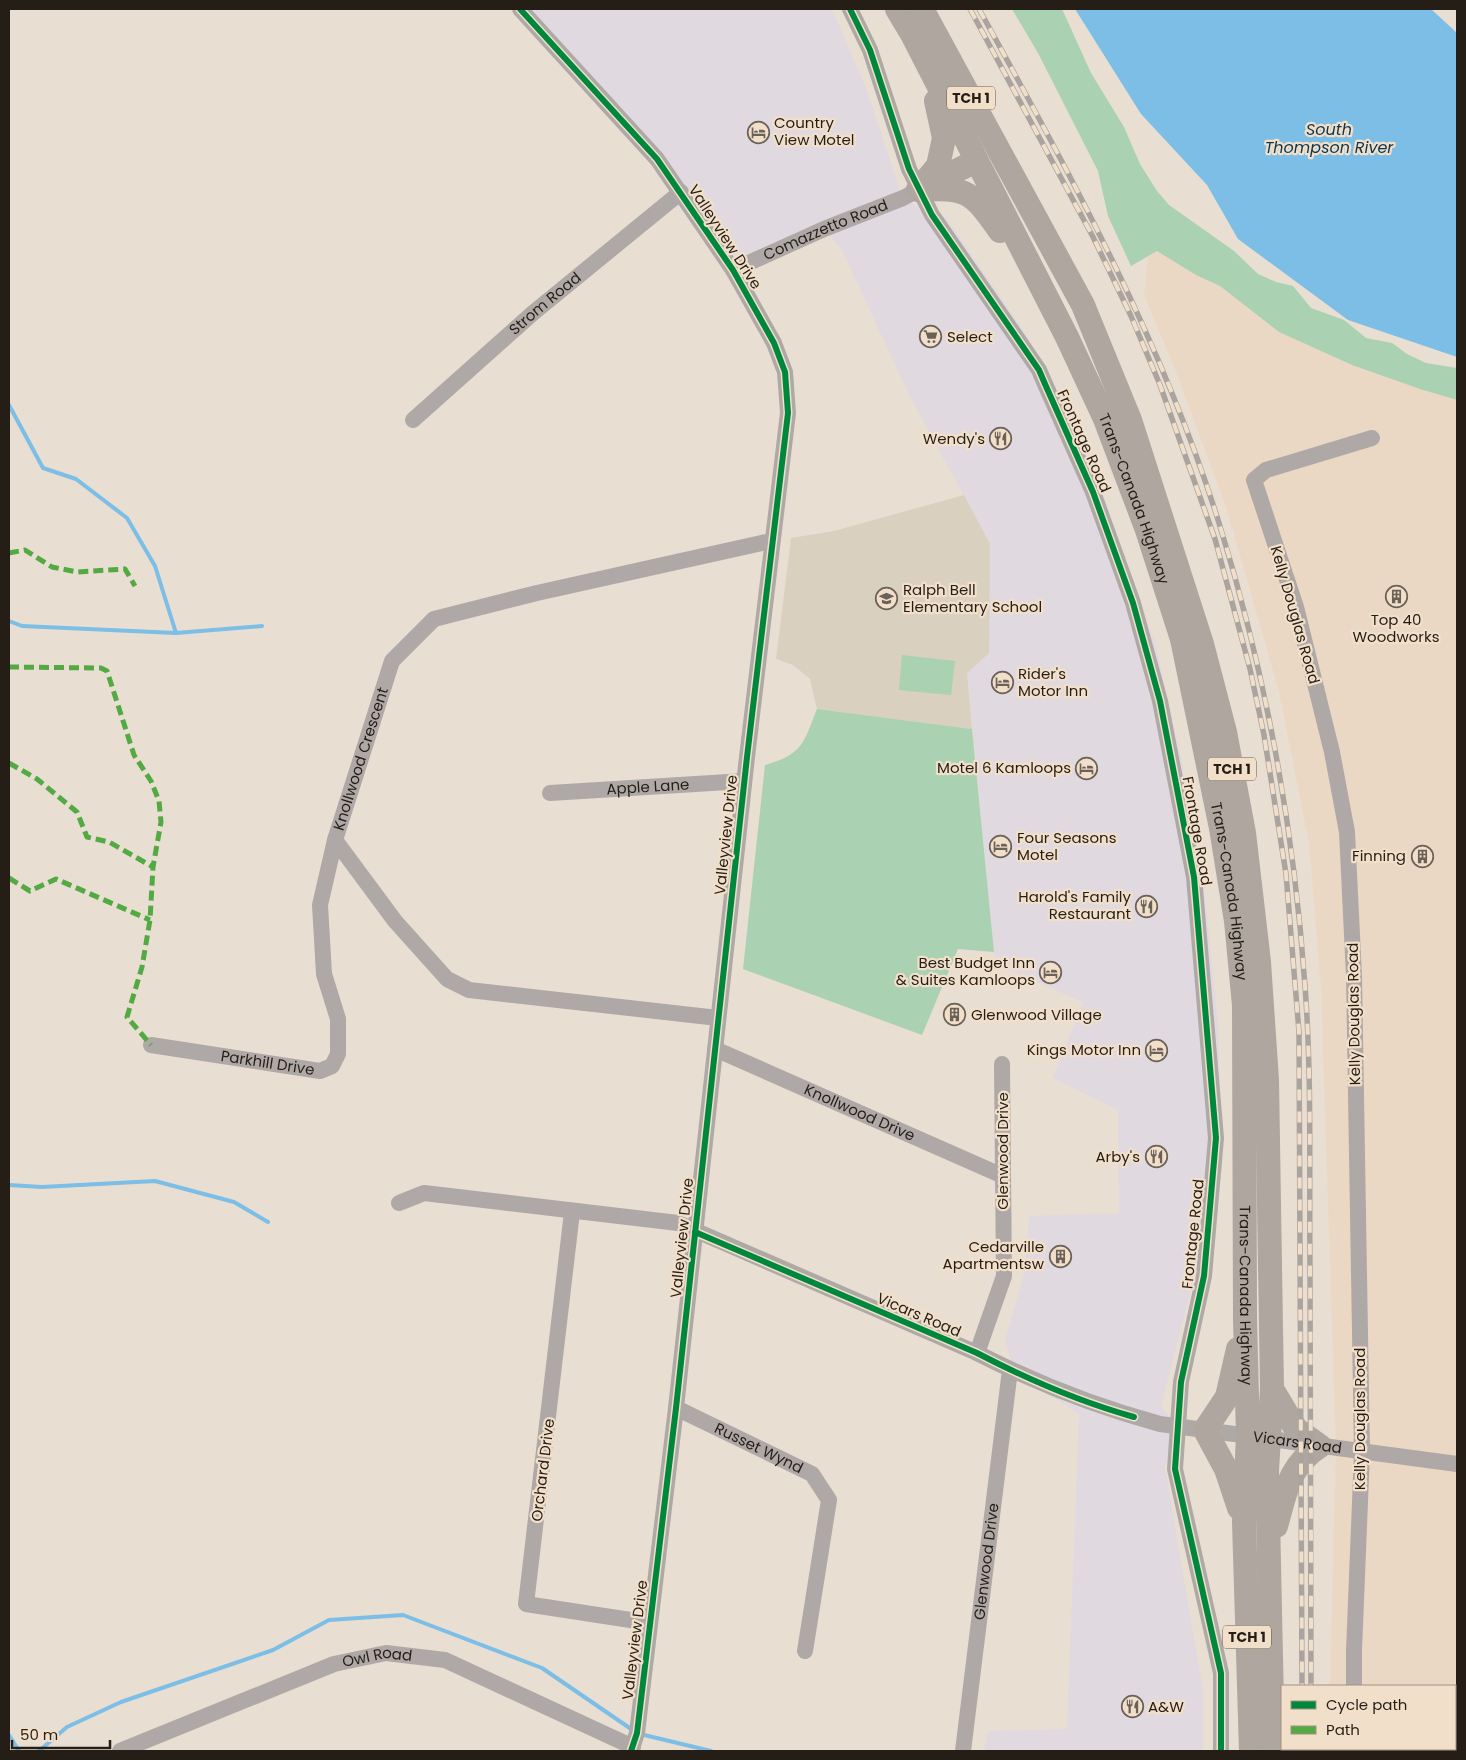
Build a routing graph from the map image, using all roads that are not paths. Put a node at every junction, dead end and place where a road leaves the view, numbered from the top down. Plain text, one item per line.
1 (520, 9) edge
2 (850, 9) edge
3 (897, 9) edge
4 (922, 9) edge
5 (912, 34) junction
6 (976, 161) junction
7 (1019, 188) junction
8 (918, 190) junction
9 (681, 192) junction
10 (733, 270) junction
11 (1067, 336) junction
12 (413, 420) dead end
13 (1372, 438) dead end
14 (771, 541) junction
15 (744, 781) junction
16 (550, 793) dead end
17 (335, 840) junction
18 (718, 1018) junction
19 (151, 1045) dead end
20 (715, 1049) junction
21 (1002, 1064) dead end
22 (1003, 1176) junction
23 (398, 1203) dead end
24 (572, 1212) junction
25 (695, 1232) junction
26 (1245, 1318) junction
27 (977, 1354) junction
28 (1010, 1370) junction
29 (1272, 1389) junction
30 (676, 1408) junction
31 (1178, 1426) junction
32 (1205, 1430) junction
33 (1258, 1438) junction
34 (1320, 1446) junction
35 (1362, 1452) junction
36 (1457, 1464) edge
37 (1244, 1522) junction
38 (1270, 1550) junction
39 (650, 1623) junction
40 (805, 1652) dead end
41 (1354, 1685) edge
42 (632, 1749) edge
43 (120, 1751) edge
44 (963, 1751) edge
45 (1221, 1751) edge
46 (1251, 1751) edge
47 (1272, 1751) edge

1 - 9 street, Valleyview Drive
2 - 8 street, Frontage Road
3 - 5 highway, Trans-Canada Highway / TCH 1
4 - 7 highway, Trans-Canada Highway / TCH 1
5 - 6 highway, Trans-Canada Highway / TCH 1
5 - 8 highway
6 - 7 highway
6 - 8 highway
6 - 11 highway, Trans-Canada Highway / TCH 1
7 - 29 highway, Trans-Canada Highway / TCH 1
8 - 10 street, Comazzetto Road
8 - 11 highway
8 - 31 street, Frontage Road
9 - 10 street, Valleyview Drive
9 - 12 street, Strom Road
10 - 14 street, Valleyview Drive
11 - 26 highway, Trans-Canada Highway / TCH 1
13 - 35 street, Kelly Douglas Road
14 - 15 street, Valleyview Drive
14 - 17 street, Knollwood Crescent
15 - 16 street, Apple Lane
15 - 18 street, Valleyview Drive
17 - 18 street, Knollwood Crescent
17 - 19 street, Parkhill Drive
18 - 20 street, Valleyview Drive
20 - 22 street, Knollwood Drive
20 - 25 street, Valleyview Drive
21 - 22 street, Glenwood Drive
22 - 27 street, Glenwood Drive
23 - 24 street
24 - 25 street
24 - 39 street, Orchard Drive
25 - 27 street, Vicars Road
25 - 30 street, Valleyview Drive
26 - 32 highway
26 - 33 highway, Trans-Canada Highway / TCH 1
27 - 28 street, Vicars Road
28 - 31 street, Vicars Road
28 - 44 street, Glenwood Drive
29 - 33 highway, Trans-Canada Highway / TCH 1
29 - 34 highway
30 - 39 street, Valleyview Drive
30 - 40 street, Russet Wynd
31 - 32 street, Vicars Road
31 - 45 street, Frontage Road
32 - 33 street, Vicars Road
32 - 37 highway
33 - 34 street, Vicars Road
33 - 37 highway, Trans-Canada Highway / TCH 1
33 - 38 highway, Trans-Canada Highway / TCH 1
34 - 35 street, Vicars Road
34 - 38 highway
35 - 36 street, Vicars Road
35 - 41 street, Kelly Douglas Road
37 - 46 highway, Trans-Canada Highway / TCH 1
38 - 47 highway, Trans-Canada Highway / TCH 1
39 - 42 street, Valleyview Drive
42 - 43 street, Owl Road

